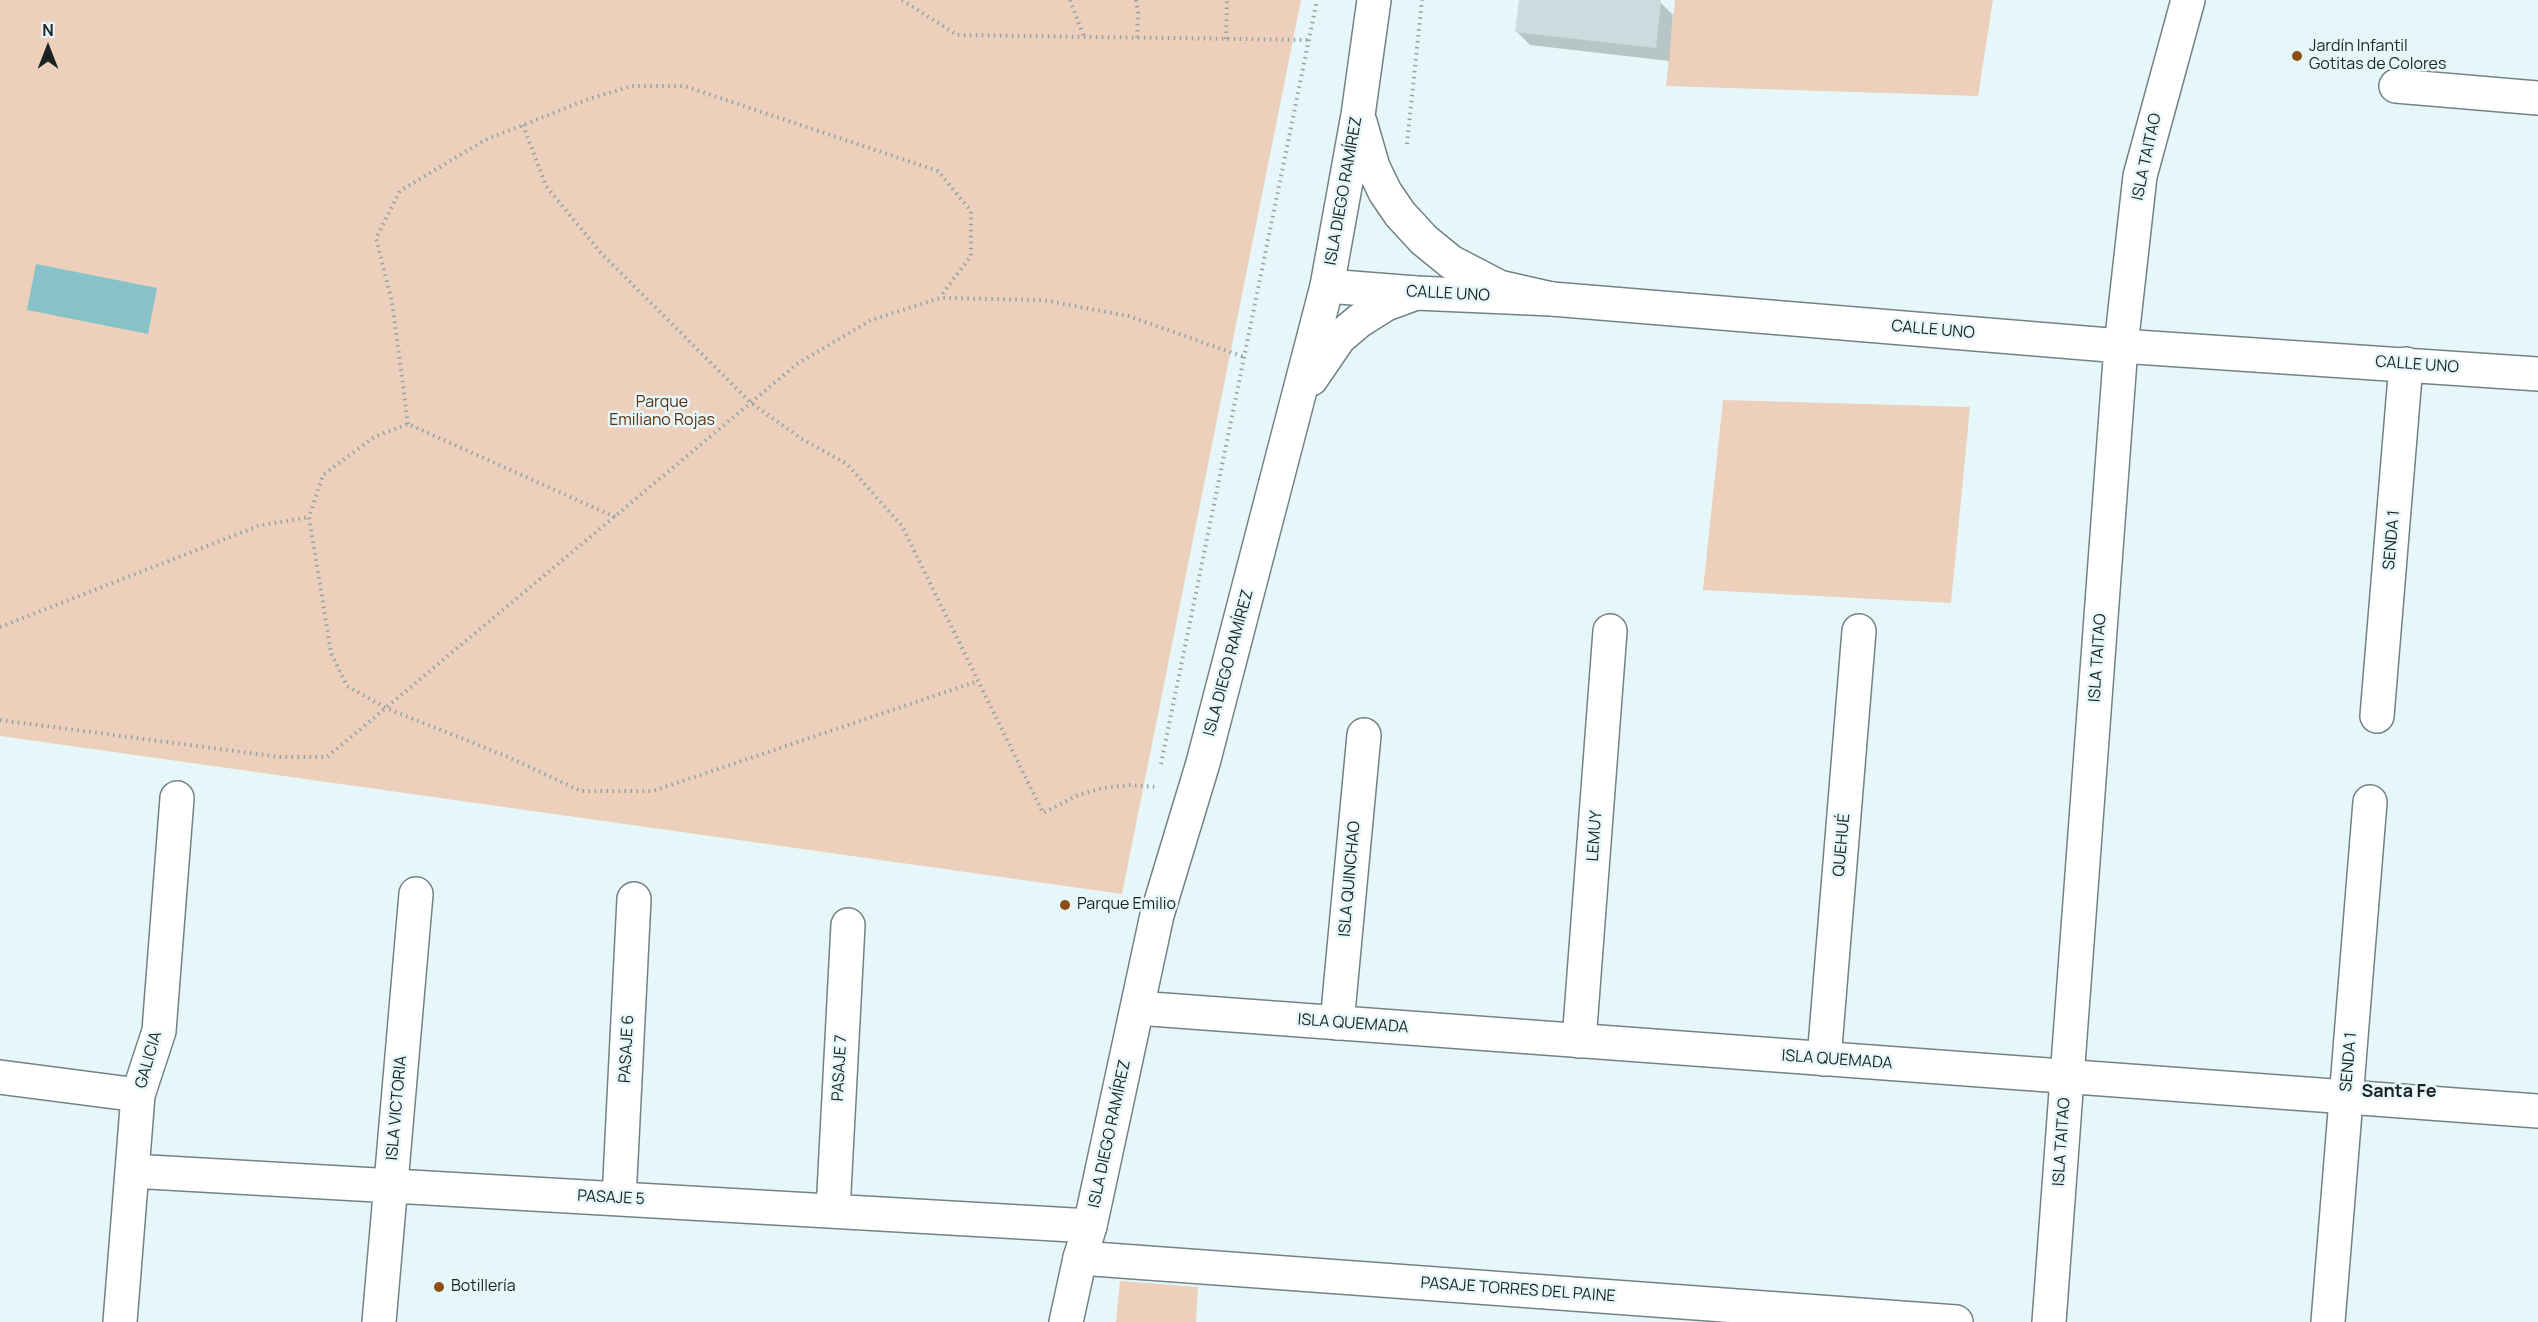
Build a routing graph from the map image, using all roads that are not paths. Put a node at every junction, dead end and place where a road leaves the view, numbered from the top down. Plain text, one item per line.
1 (1374, 0) edge
2 (2188, 0) edge
3 (2396, 86) dead end
4 (2538, 98) edge
5 (1358, 115) junction
6 (1327, 286) junction
7 (1416, 293) junction
8 (1552, 299) junction
9 (2121, 346) junction
10 (2406, 364) junction
11 (2538, 374) edge
12 (1295, 410) junction
13 (1610, 631) dead end
14 (1859, 631) dead end
15 (2377, 716) dead end
16 (1364, 735) dead end
17 (177, 798) dead end
18 (2370, 802) dead end
19 (416, 894) dead end
20 (634, 899) dead end
21 (848, 925) dead end
22 (1137, 1008) junction
23 (1336, 1023) junction
24 (1580, 1041) junction
25 (1824, 1059) junction
26 (0, 1077) edge
27 (2067, 1077) junction
28 (138, 1095) junction
29 (2346, 1097) junction
30 (2538, 1111) edge
31 (132, 1171) junction
32 (390, 1186) junction
33 (619, 1199) junction
34 (832, 1211) junction
35 (1090, 1226) junction
36 (1080, 1257) junction
37 (120, 1322) edge
38 (378, 1322) edge
39 (1066, 1322) edge
40 (1956, 1322) edge
41 (2049, 1322) edge
42 (2328, 1322) edge

1 - 5 street, ISLA DIEGO RAMÍREZ
2 - 9 street, ISLA TAITAO
3 - 4 street
5 - 6 street, ISLA DIEGO RAMÍREZ
5 - 8 street
6 - 7 street, CALLE UNO
6 - 12 street, ISLA DIEGO RAMÍREZ
7 - 8 street, CALLE UNO
7 - 12 street
8 - 9 street, CALLE UNO
9 - 10 street, CALLE UNO
9 - 27 street, ISLA TAITAO
10 - 11 street, CALLE UNO
10 - 15 street, SENDA 1
12 - 22 street, ISLA DIEGO RAMÍREZ
13 - 24 street, LEMUY
14 - 25 street, QUEHUÉ
16 - 23 street, ISLA QUINCHAO
17 - 28 street, GALICIA
18 - 29 street, SENDA 1
19 - 32 street, ISLA VICTORIA
20 - 33 street, PASAJE 6
21 - 34 street, PASAJE 7
22 - 23 street, ISLA QUEMADA
22 - 35 street, ISLA DIEGO RAMÍREZ
23 - 24 street, ISLA QUEMADA
24 - 25 street, ISLA QUEMADA
25 - 27 street, ISLA QUEMADA
26 - 28 street
27 - 29 street, ISLA QUEMADA
27 - 41 street, ISLA TAITAO
28 - 31 street, GALICIA
29 - 30 street, ISLA QUEMADA
29 - 42 street, SENDA 1
31 - 32 street, PASAJE 5
31 - 37 street, GALICIA
32 - 33 street, PASAJE 5
32 - 38 street, ISLA VICTORIA
33 - 34 street, PASAJE 5
34 - 35 street, PASAJE 5
35 - 36 street, ISLA DIEGO RAMÍREZ
36 - 39 street, ISLA DIEGO RAMÍREZ
36 - 40 street, PASAJE TORRES DEL PAINE

